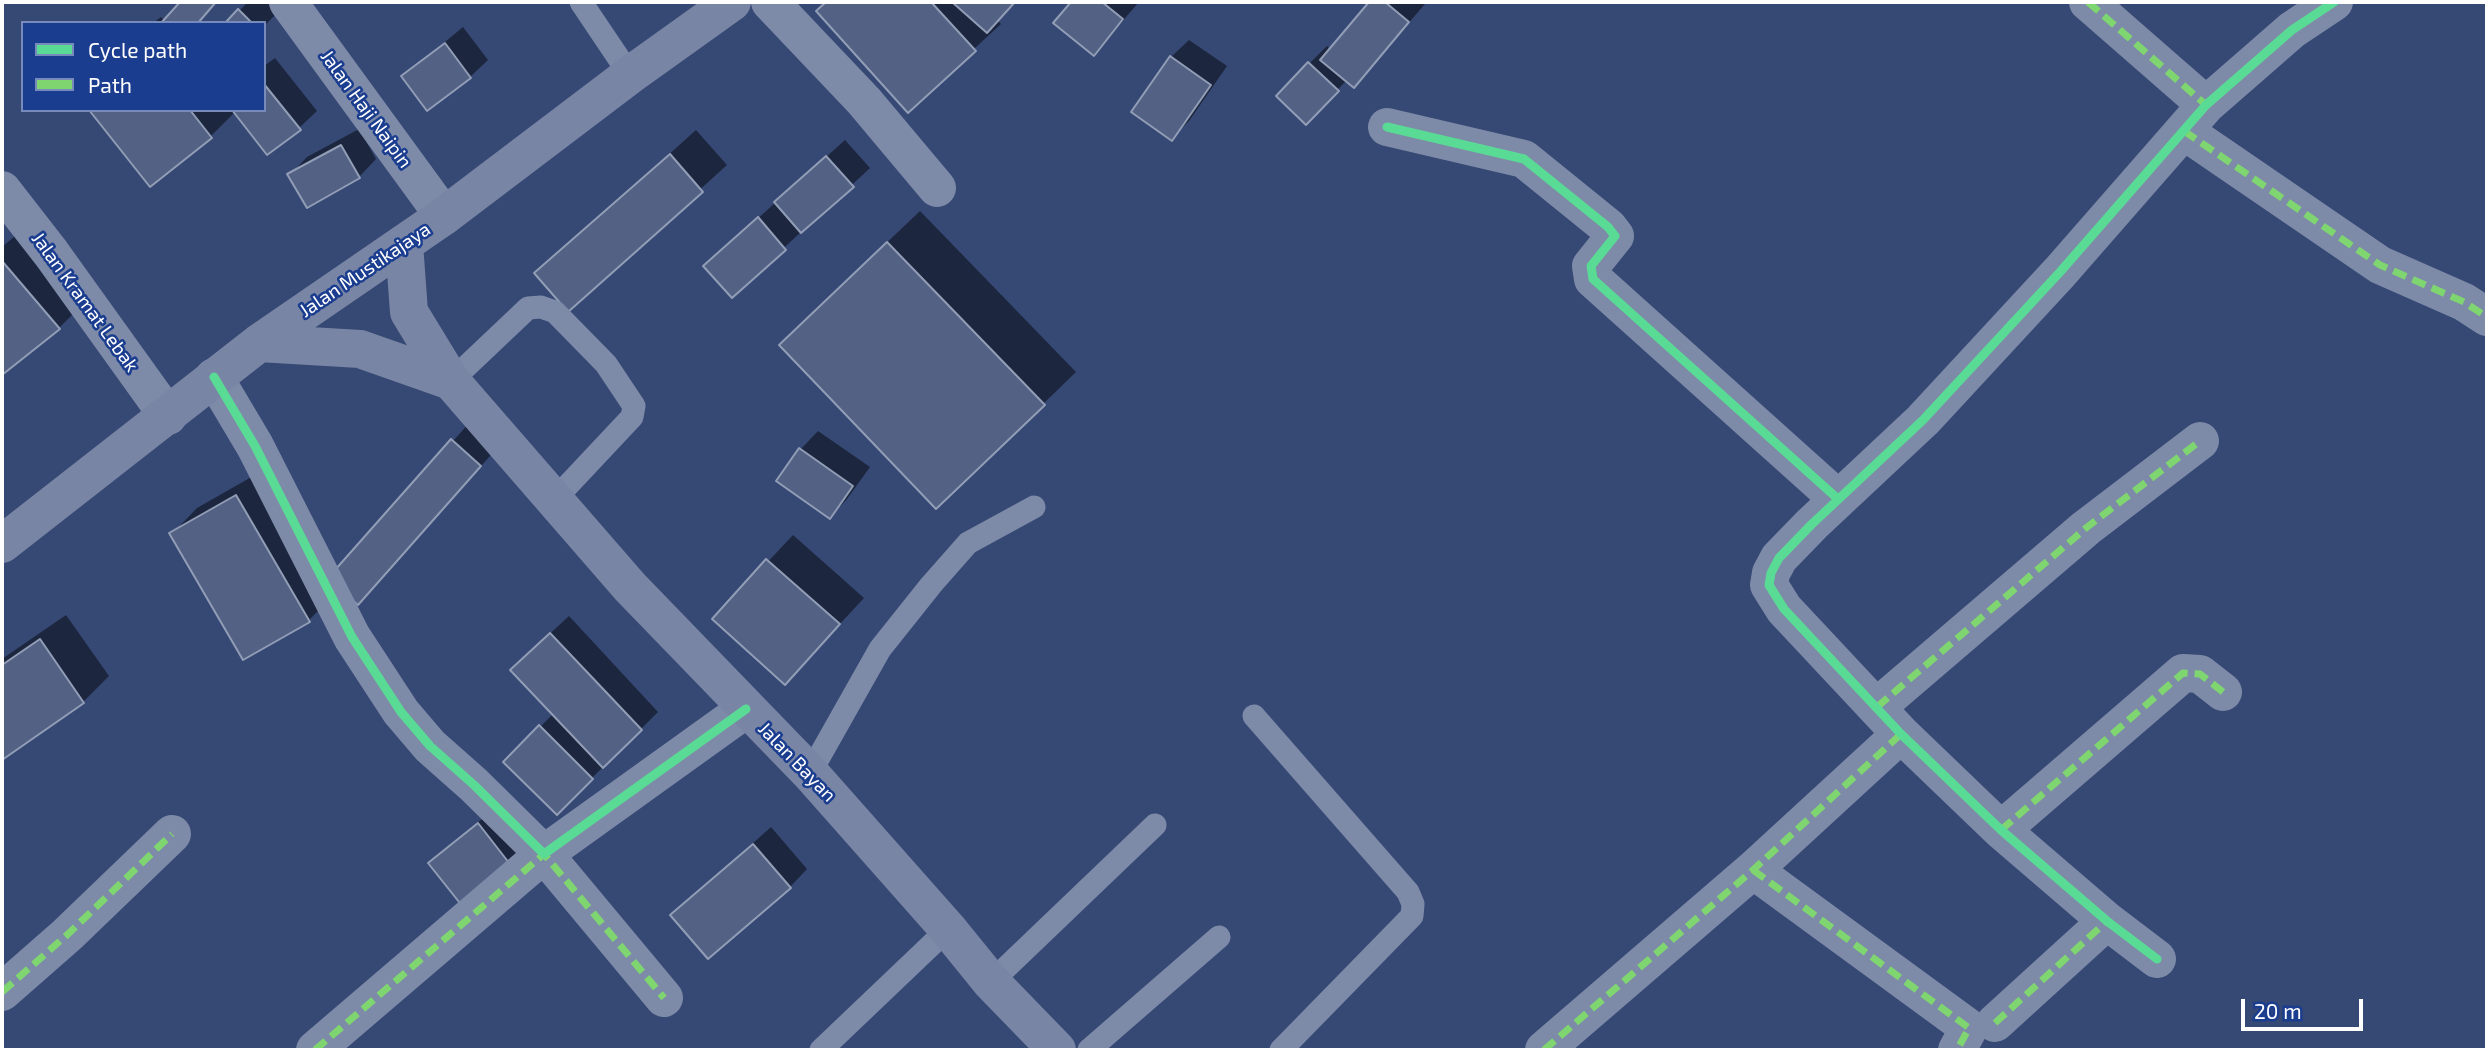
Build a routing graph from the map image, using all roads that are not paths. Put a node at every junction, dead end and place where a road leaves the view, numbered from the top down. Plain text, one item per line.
1 (288, 2) edge
2 (580, 2) edge
3 (732, 2) edge
4 (770, 2) edge
5 (2088, 2) edge
6 (2334, 2) edge
7 (629, 75) junction
8 (2195, 118) junction
9 (1387, 127) dead end
10 (937, 188) dead end
11 (2, 190) edge
12 (444, 216) junction
13 (404, 244) junction
14 (2487, 317) edge
15 (260, 343) junction
16 (214, 377) junction
17 (451, 382) junction
18 (168, 416) junction
19 (2200, 441) dead end
20 (555, 499) junction
21 (1839, 499) junction
22 (1034, 507) dead end
23 (2, 544) edge
24 (2224, 692) dead end
25 (746, 709) junction
26 (1254, 716) dead end
27 (1889, 721) junction
28 (810, 773) junction
29 (1156, 825) dead end
30 (2001, 830) junction
31 (172, 834) dead end
32 (544, 855) junction
33 (1753, 870) junction
34 (2107, 921) junction
35 (948, 929) junction
36 (1219, 937) dead end
37 (2157, 958) dead end
38 (991, 982) junction
39 (2, 992) edge
40 (664, 998) dead end
41 (1995, 1023) dead end
42 (315, 1050) edge
43 (821, 1050) edge
44 (1057, 1050) edge
45 (1089, 1050) edge
46 (1281, 1050) edge
47 (1544, 1050) edge
48 (1957, 1050) edge

1 - 12 street, Jalan Haji Naipin
2 - 7 lane
3 - 7 main road, Jalan Mustikajaya
4 - 10 street
5 - 8 street
6 - 8 street
7 - 12 main road, Jalan Mustikajaya
8 - 14 street
8 - 21 street
9 - 21 street
11 - 18 street, Jalan Kramat Lebak
12 - 13 main road, Jalan Mustikajaya
13 - 15 main road, Jalan Mustikajaya
13 - 17 main road, Jalan Bayan
15 - 16 main road, Jalan Mustikajaya
15 - 17 main road, Jalan Bayan
16 - 18 main road, Jalan Mustikajaya
16 - 32 street
17 - 20 main road, Jalan Bayan
17 - 20 lane
18 - 23 main road, Jalan Mustikajaya
19 - 27 street
20 - 25 main road, Jalan Bayan
21 - 27 street
22 - 28 lane
24 - 30 street
25 - 28 main road, Jalan Bayan
25 - 32 street
26 - 46 lane
27 - 30 street
27 - 33 street
28 - 35 main road, Jalan Bayan
29 - 38 lane
30 - 34 street
31 - 39 street
32 - 40 street
32 - 42 street
33 - 47 street
33 - 48 street
34 - 37 street
34 - 41 street
35 - 38 main road, Jalan Bayan
35 - 43 lane
36 - 45 lane
38 - 44 main road, Jalan Bayan

